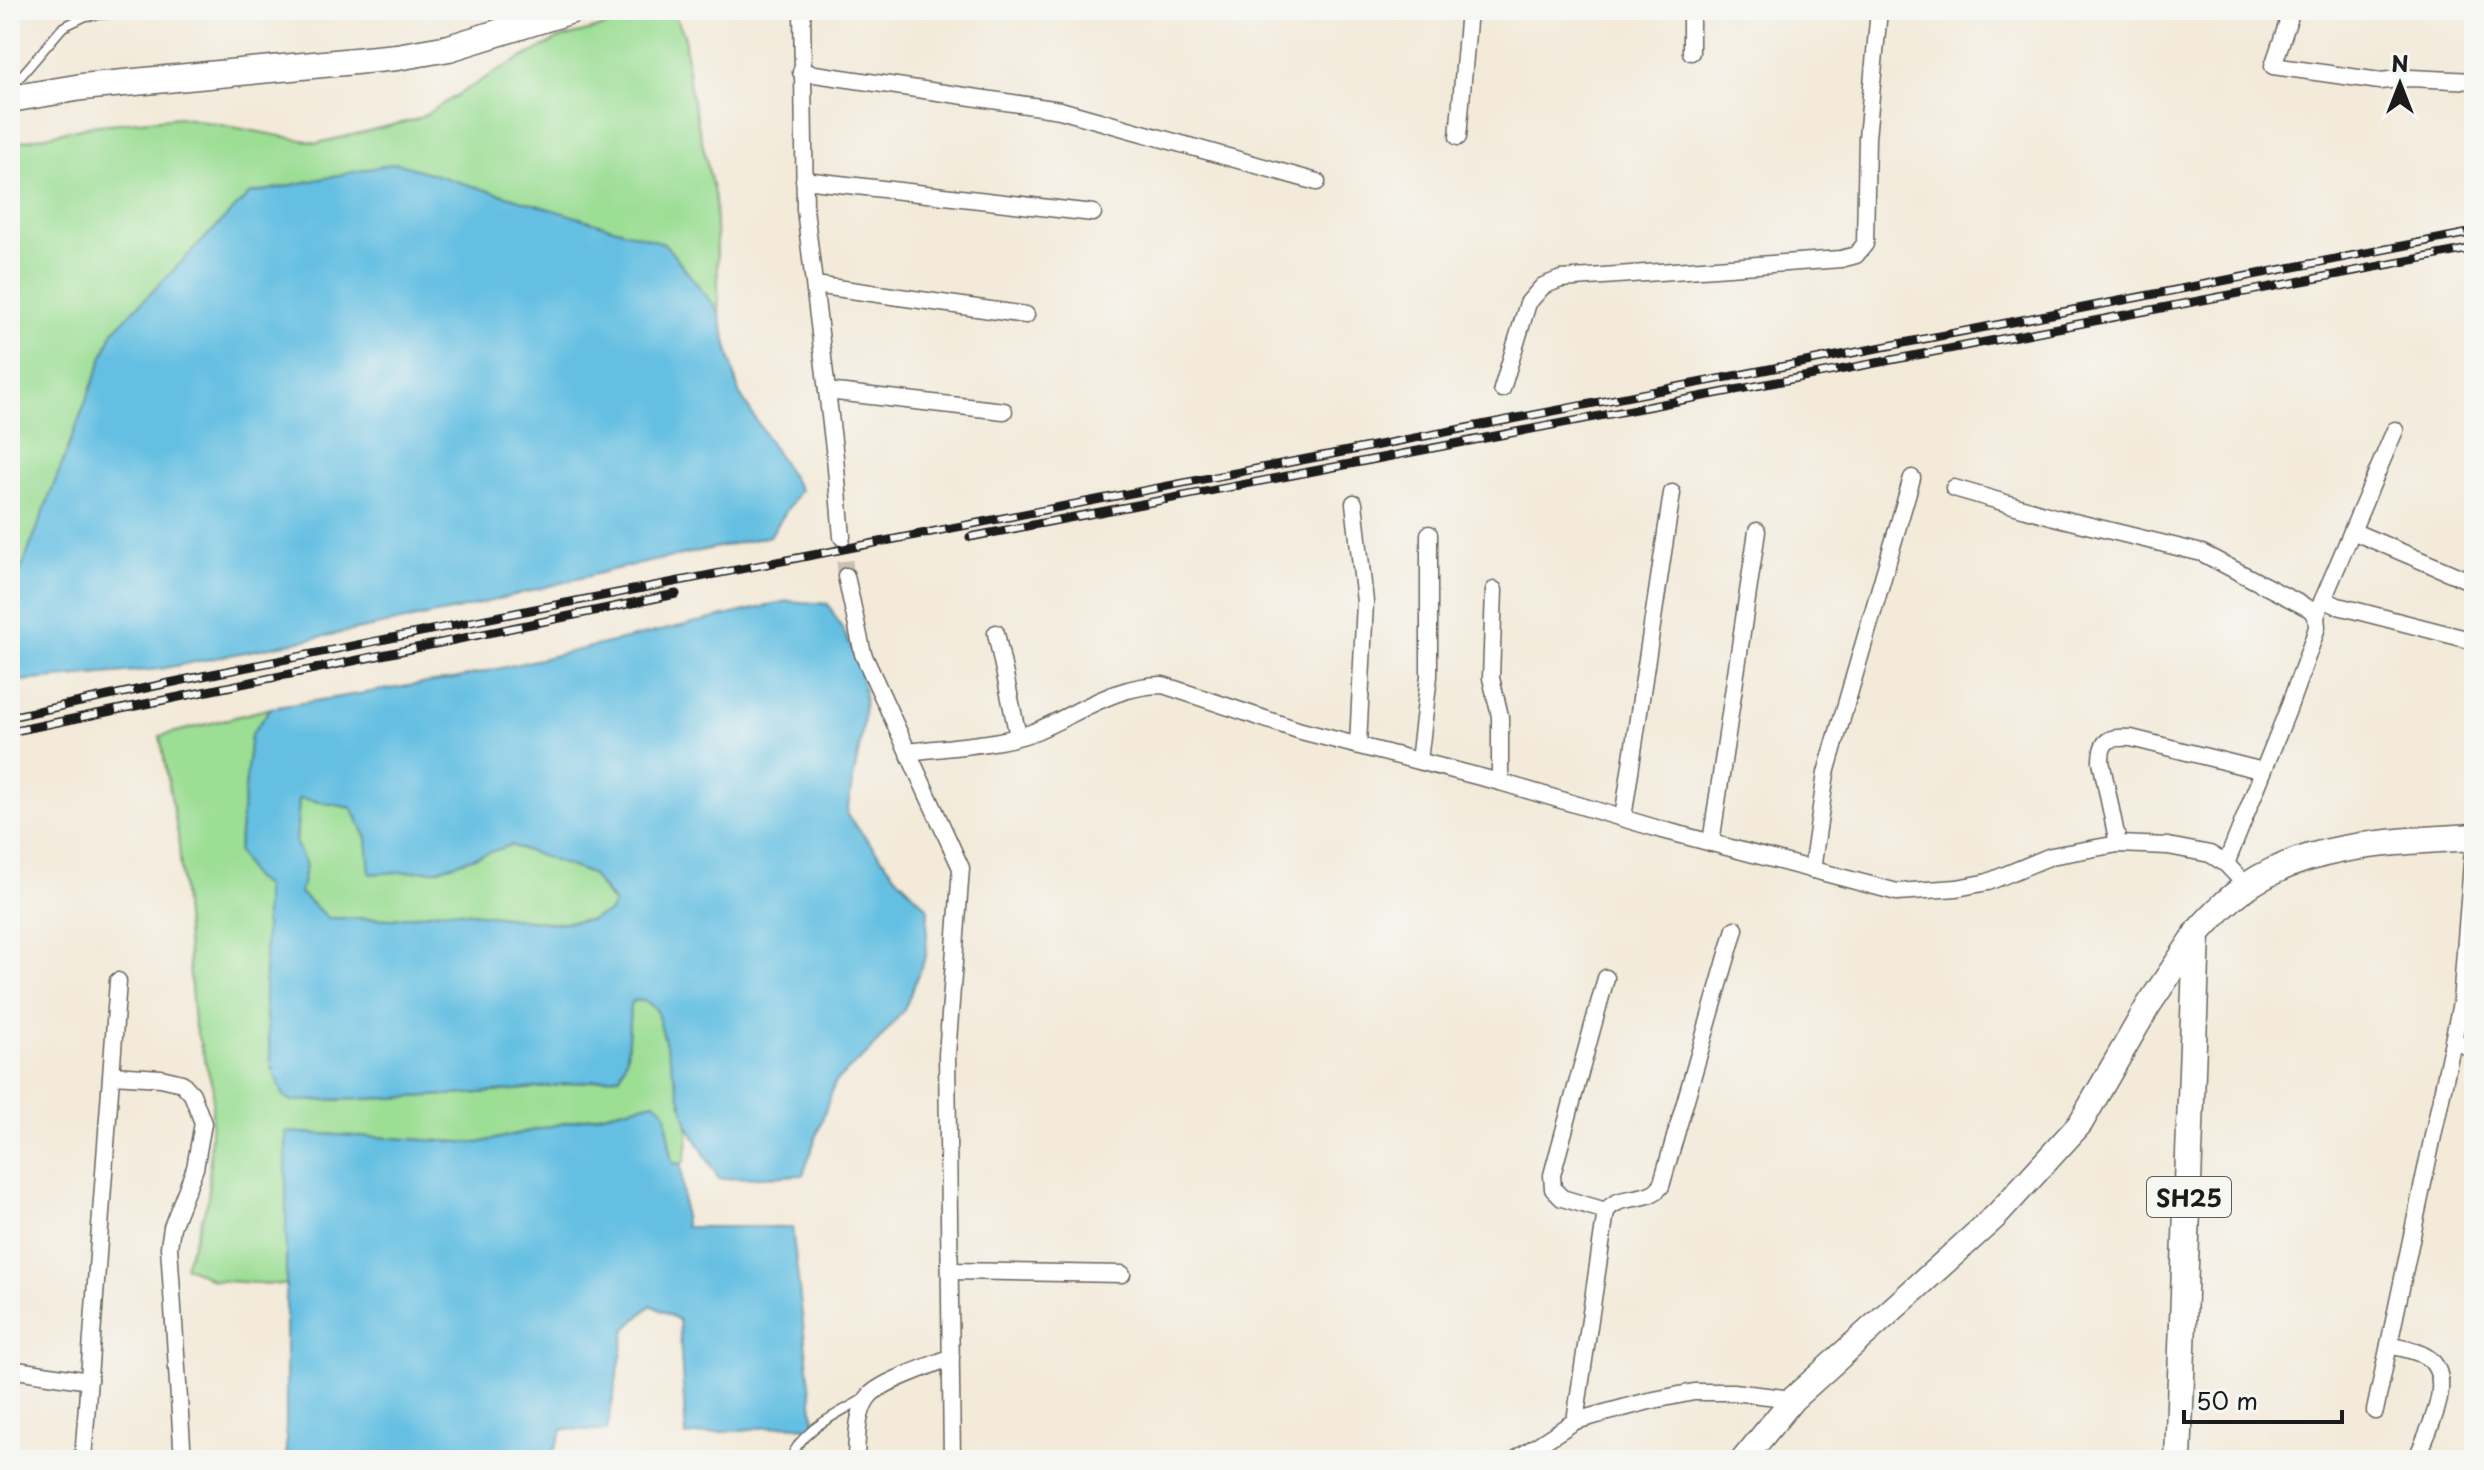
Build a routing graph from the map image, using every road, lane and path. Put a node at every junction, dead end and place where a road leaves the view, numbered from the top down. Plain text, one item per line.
1 (141, 10) edge
2 (572, 10) edge
3 (802, 10) edge
4 (1469, 10) edge
5 (1691, 10) edge
6 (1879, 10) edge
7 (2292, 10) edge
8 (1691, 52) dead end
9 (801, 72) junction
10 (2474, 81) edge
11 (10, 89) edge
12 (10, 99) edge
13 (1458, 137) dead end
14 (804, 180) junction
15 (1317, 182) dead end
16 (1093, 213) dead end
17 (815, 285) junction
18 (1026, 315) dead end
19 (1502, 389) dead end
20 (827, 391) junction
21 (1004, 411) dead end
22 (2395, 430) dead end
23 (1912, 478) dead end
24 (1954, 488) dead end
25 (1672, 493) dead end
26 (1354, 503) dead end
27 (1757, 531) dead end
28 (2352, 531) junction
29 (1429, 534) dead end
30 (842, 537) tunnel mouth
31 (846, 576) tunnel mouth
32 (2474, 583) edge
33 (1494, 590) dead end
34 (2323, 599) junction
35 (2316, 616) junction
36 (996, 633) dead end
37 (2470, 640) dead end
38 (1018, 736) junction
39 (1358, 745) junction
40 (908, 752) junction
41 (1419, 761) junction
42 (2263, 771) junction
43 (1500, 782) junction
44 (1623, 818) junction
45 (2474, 837) edge
46 (1711, 843) junction
47 (2118, 844) junction
48 (2226, 864) junction
49 (1812, 870) junction
50 (2247, 886) junction
51 (1735, 929) dead end
52 (2197, 933) junction
53 (1606, 978) dead end
54 (118, 981) dead end
55 (2453, 1040) junction
56 (2474, 1050) edge
57 (112, 1075) junction
58 (1606, 1211) junction
59 (950, 1271) junction
60 (1122, 1274) dead end
61 (2389, 1345) junction
62 (951, 1357) junction
63 (10, 1369) edge
64 (89, 1381) junction
65 (870, 1394) junction
66 (1793, 1399) junction
67 (2375, 1411) dead end
68 (1575, 1421) junction
69 (83, 1460) edge
70 (183, 1460) edge
71 (790, 1460) edge
72 (856, 1460) edge
73 (952, 1460) edge
74 (1515, 1460) edge
75 (1743, 1460) edge
76 (2178, 1460) edge
77 (2416, 1460) edge

1 - 11 lane
2 - 12 main road
3 - 9 street
4 - 13 street
5 - 8 street
6 - 19 street
7 - 10 street
9 - 14 street
9 - 15 street
14 - 16 street
14 - 17 street
17 - 18 street
17 - 20 street
20 - 21 street
20 - 30 street
22 - 28 street
23 - 49 street
24 - 35 street
25 - 44 street
26 - 39 street
27 - 46 street
28 - 32 street
28 - 34 street
29 - 41 street
31 - 40 street
33 - 43 street
34 - 35 street
34 - 37 street
35 - 42 street
36 - 38 street
38 - 39 street
38 - 40 street
39 - 41 street
40 - 59 street
41 - 43 street
42 - 47 street
42 - 48 street
43 - 44 street
44 - 46 street
45 - 50 main road
45 - 55 street
46 - 49 street
47 - 48 street
47 - 49 street
48 - 50 street
50 - 52 main road
51 - 58 street
52 - 66 main road
52 - 76 main road, SH25
53 - 58 street
54 - 57 street
55 - 56 street
55 - 61 street
57 - 64 street
57 - 70 street
58 - 68 street
59 - 60 street
59 - 62 street
61 - 67 street
61 - 77 street
62 - 65 street
62 - 73 street
63 - 64 street
64 - 69 street
65 - 71 lane
65 - 72 street
66 - 68 street
66 - 75 main road
68 - 74 street

